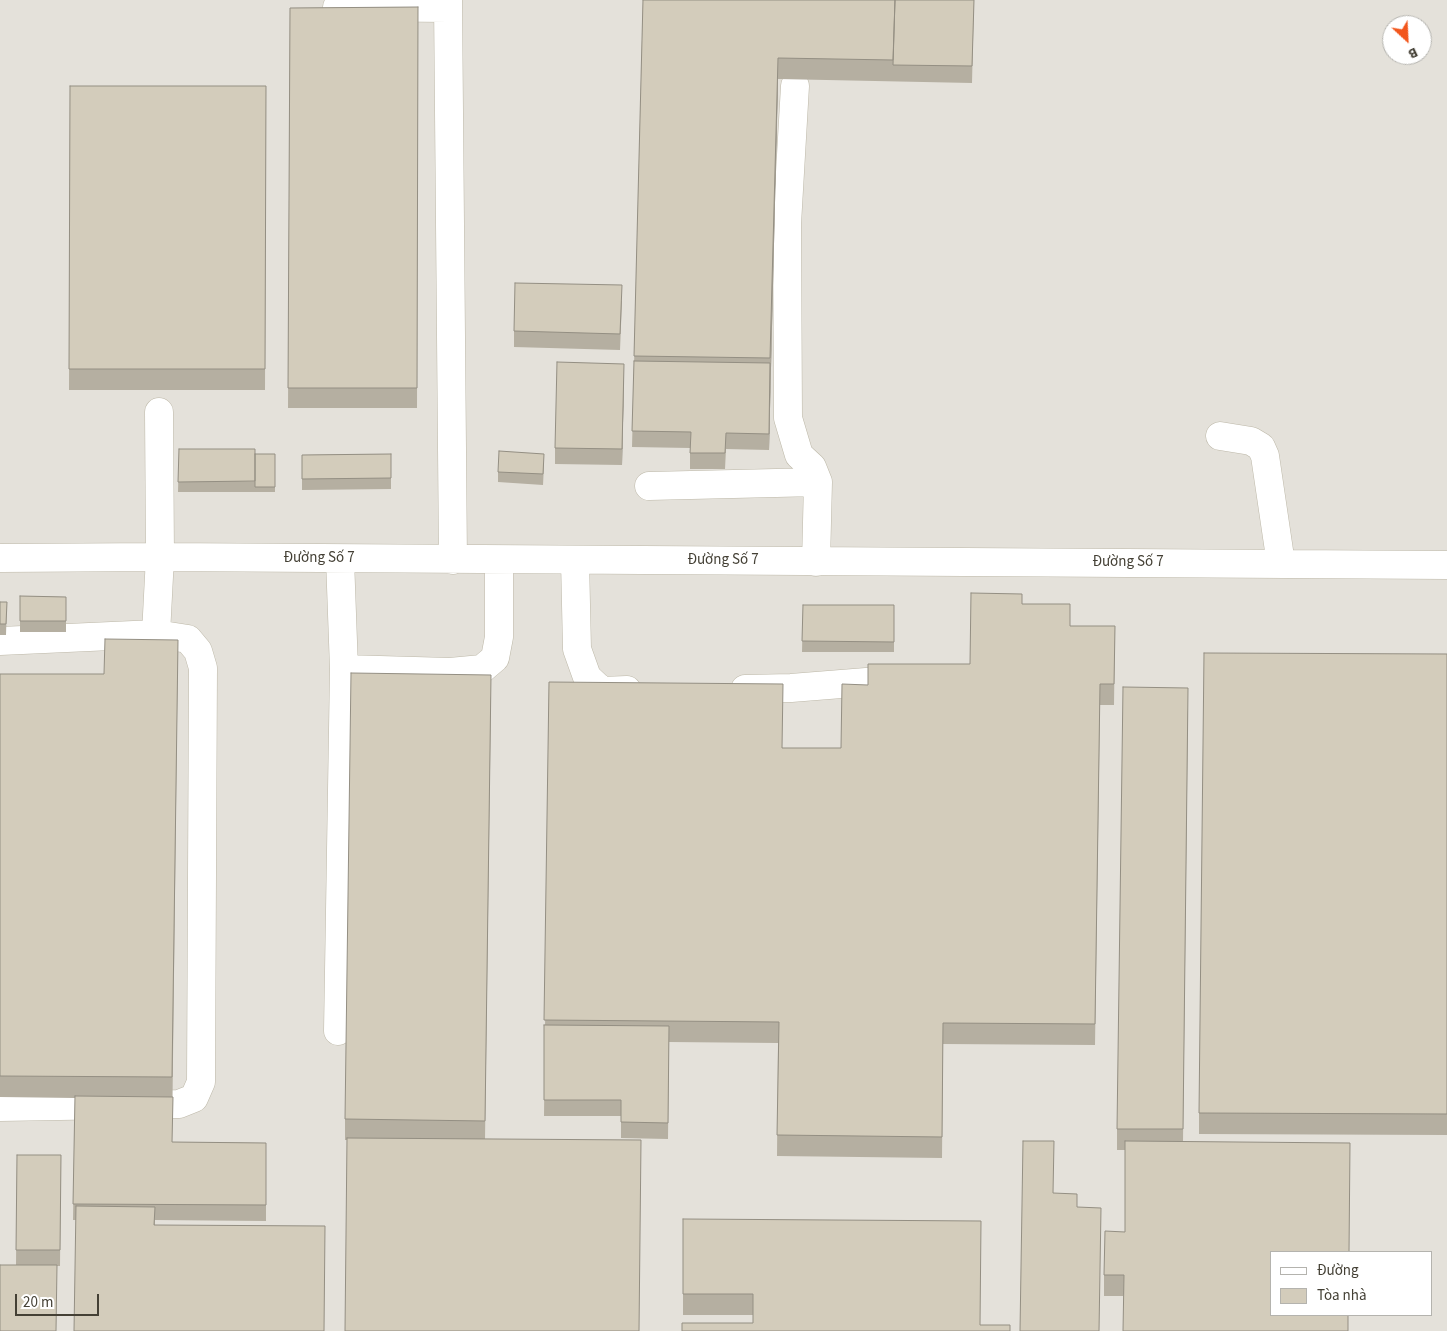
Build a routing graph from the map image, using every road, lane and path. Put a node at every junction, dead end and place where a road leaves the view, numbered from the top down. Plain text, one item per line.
1 (448, 4) edge
2 (337, 8) edge
3 (795, 86) edge
4 (159, 412) dead end
5 (1220, 436) dead end
6 (818, 482) junction
7 (650, 486) dead end
8 (0, 558) edge
9 (160, 558) junction
10 (340, 559) junction
11 (453, 560) junction
12 (499, 560) junction
13 (575, 560) junction
14 (816, 562) junction
15 (1280, 564) junction
16 (1447, 565) edge
17 (156, 634) junction
18 (0, 641) edge
19 (344, 669) junction
20 (930, 677) edge
21 (722, 689) edge
22 (652, 690) edge
23 (338, 1031) dead end
24 (0, 1107) edge

1 - 2 street
1 - 11 street
3 - 6 street
4 - 9 street
5 - 15 street
6 - 7 street
6 - 14 street
8 - 9 street, Đường Số 7
9 - 10 street, Đường Số 7
9 - 17 street
10 - 11 street, Đường Số 7
10 - 19 street
11 - 12 street, Đường Số 7
12 - 13 street, Đường Số 7
12 - 19 street
13 - 14 street, Đường Số 7
13 - 22 street
14 - 15 street, Đường Số 7
15 - 16 street, Đường Số 7
17 - 18 street
17 - 24 street
19 - 23 street
20 - 21 street

